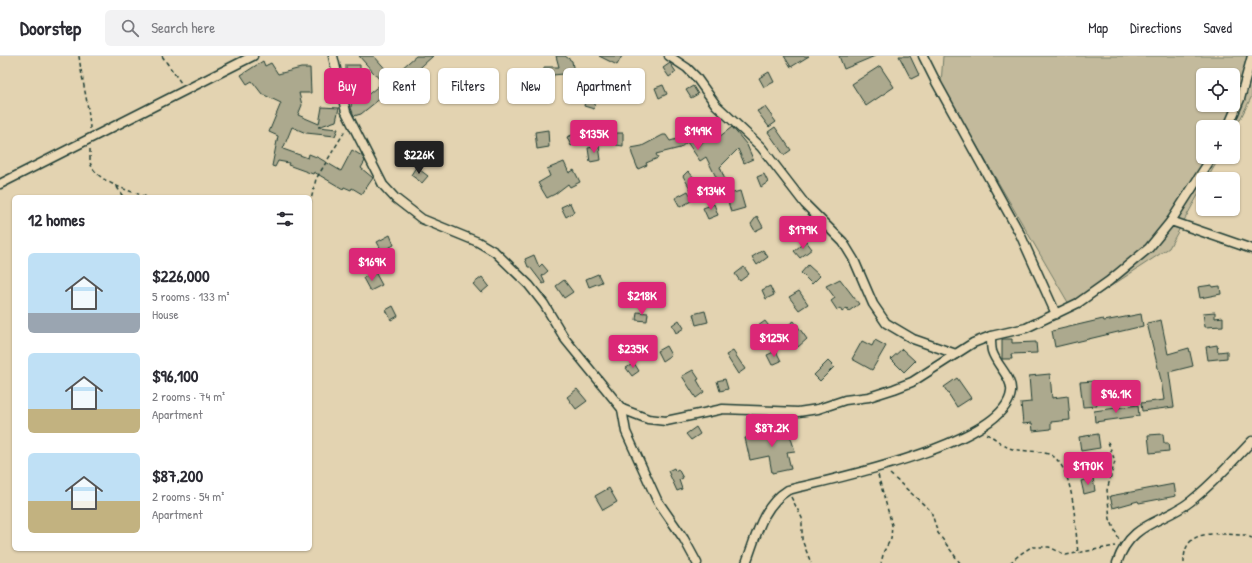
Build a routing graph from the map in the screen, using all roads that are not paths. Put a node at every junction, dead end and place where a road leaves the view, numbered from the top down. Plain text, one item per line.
1 (253, 56) edge
2 (333, 56) edge
3 (669, 56) edge
4 (924, 56) edge
5 (1252, 56) edge
6 (1231, 120) edge
7 (1208, 164) edge
8 (0, 184) edge
9 (1172, 221) junction
10 (1252, 249) edge
11 (1056, 314) junction
12 (991, 336) junction
13 (956, 354) junction
14 (622, 409) junction
15 (1252, 441) edge
16 (698, 563) edge
17 (746, 563) edge
18 (1117, 563) edge

1 - 8 street
2 - 14 street
3 - 13 street
4 - 11 street
5 - 6 street
7 - 9 street
9 - 10 street
9 - 11 street
11 - 12 street
12 - 13 street
12 - 17 street
13 - 14 street
14 - 16 street
15 - 18 street

